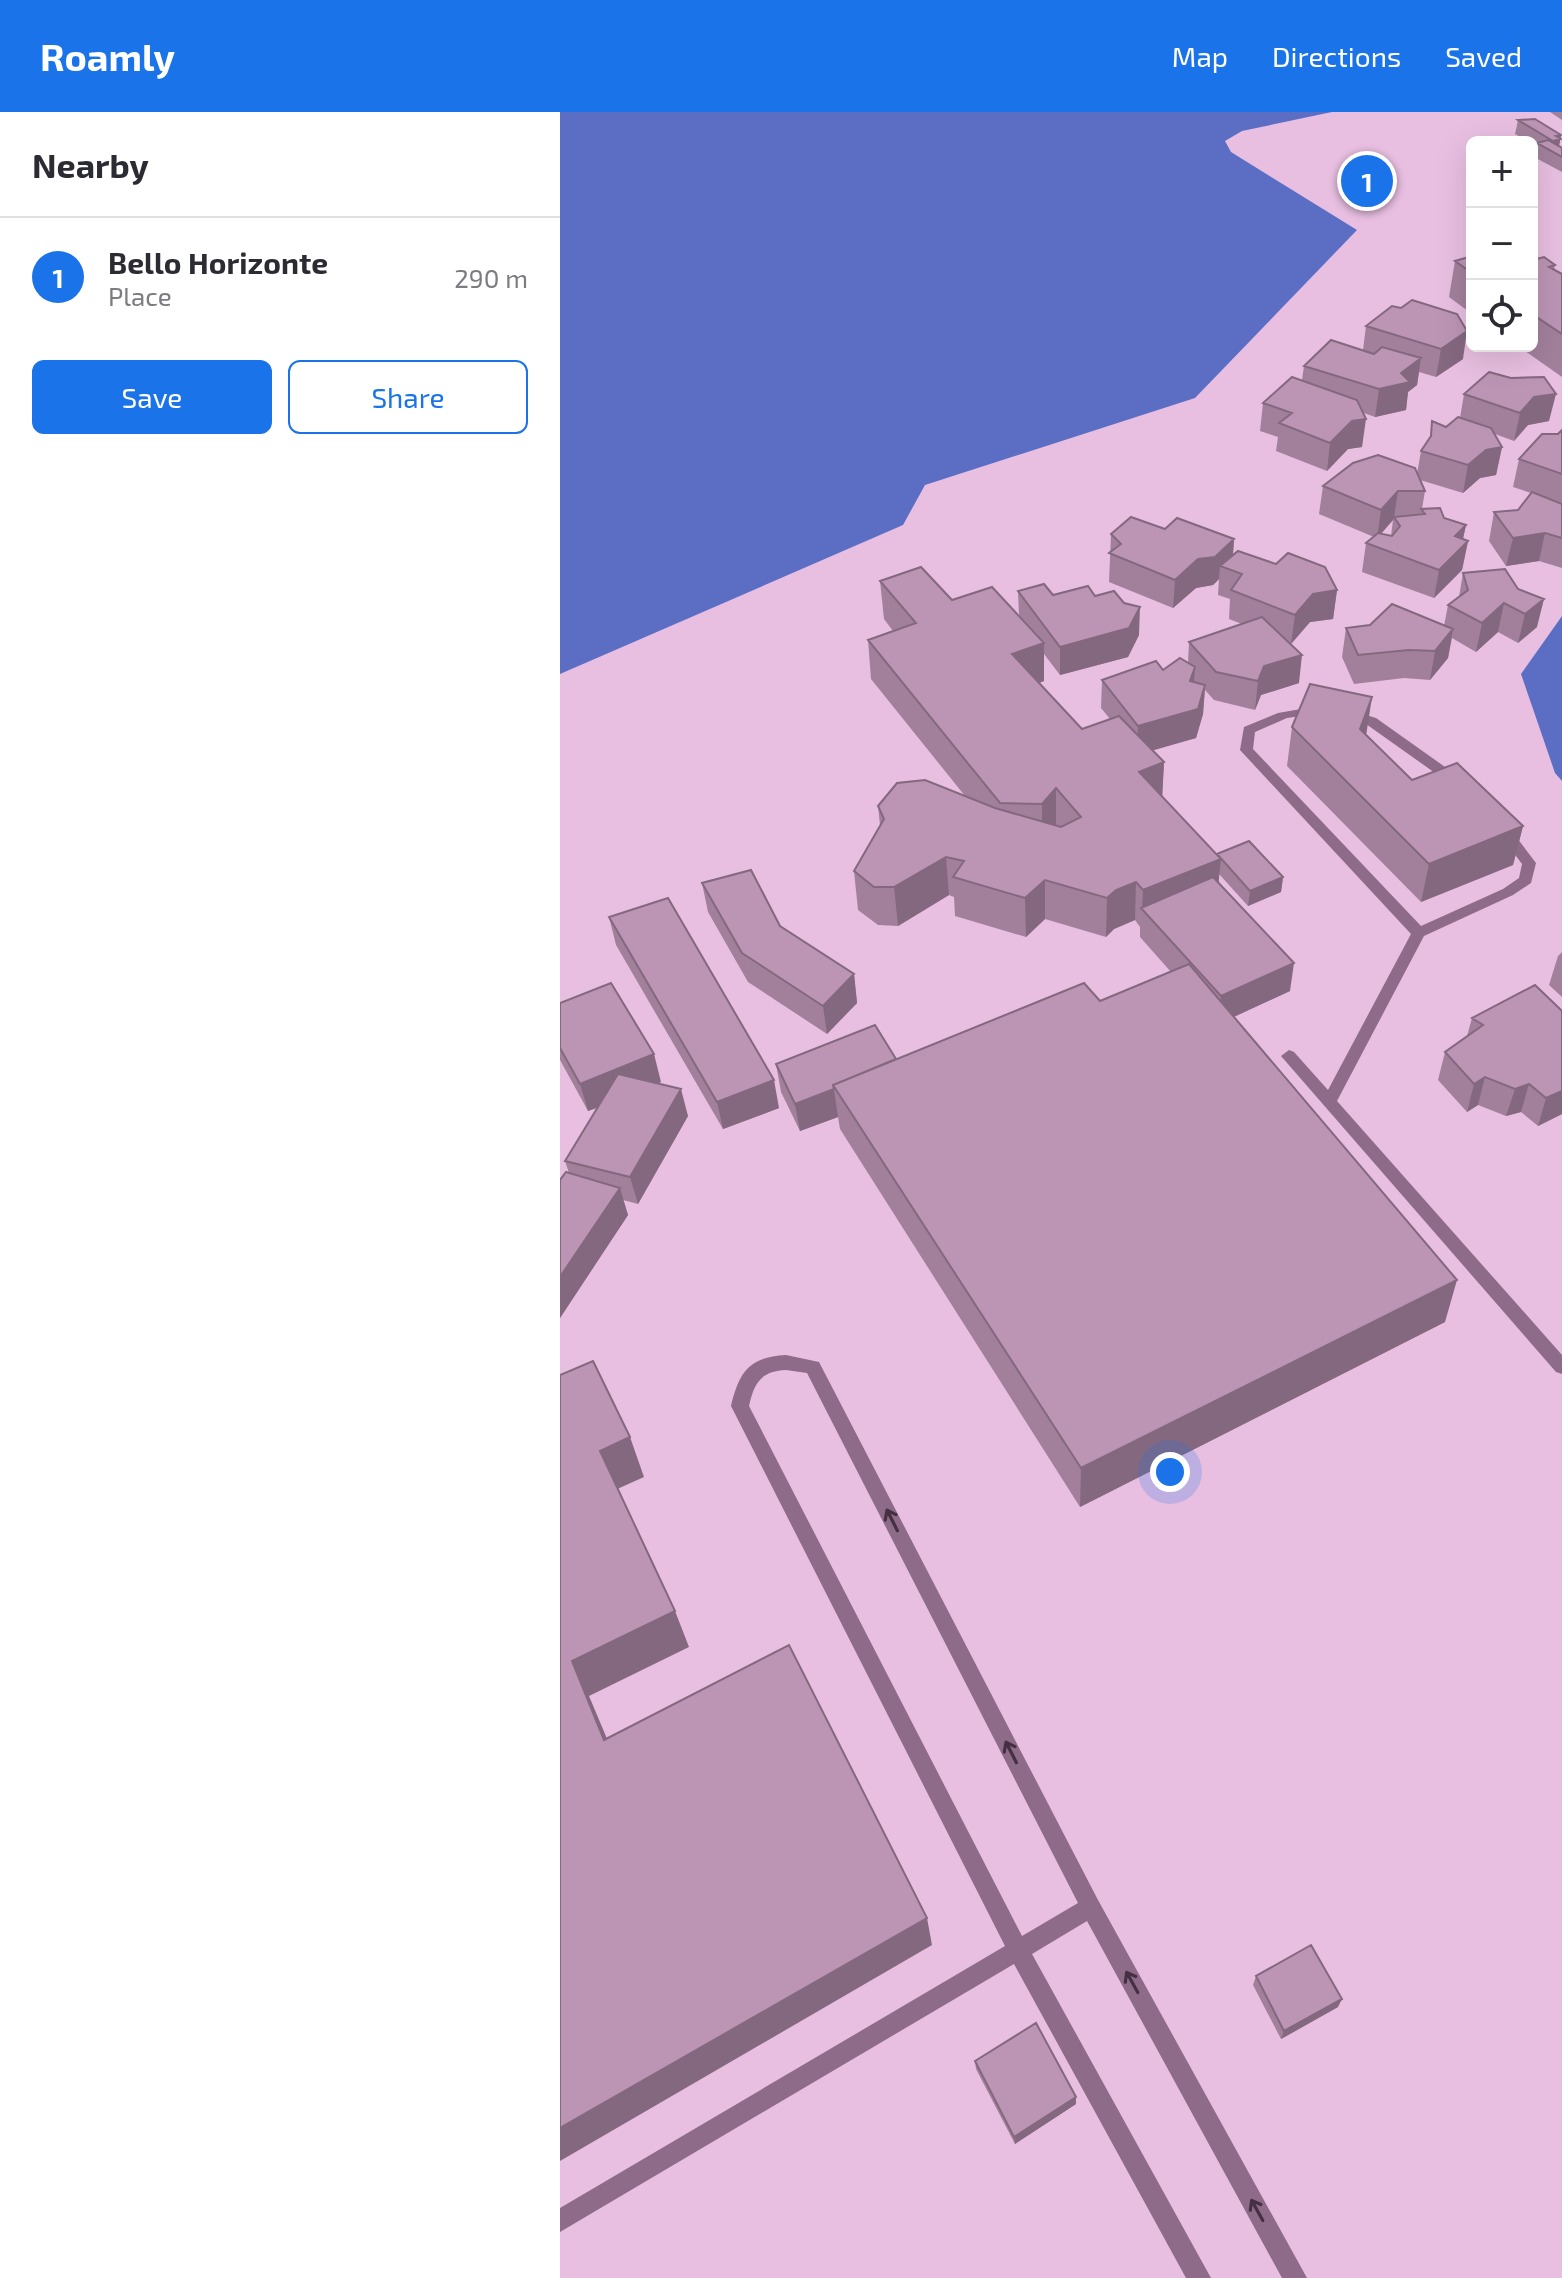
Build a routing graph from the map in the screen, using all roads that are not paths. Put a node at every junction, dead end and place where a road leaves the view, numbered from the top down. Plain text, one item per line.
1 (1468, 791) edge
2 (1500, 826) edge
3 (1419, 933) junction
4 (1289, 1056) dead end
5 (1329, 1102) junction
6 (1562, 1367) edge
7 (1091, 1907) junction
8 (1018, 1950) junction
9 (560, 2221) edge
10 (1199, 2278) edge
11 (1295, 2278) edge

1 - 3 street
2 - 3 street
3 - 5 street
4 - 5 street
5 - 6 street
7 - 8 street
7 -> 8 street
11 -> 7 street
8 - 9 street
8 - 10 street

